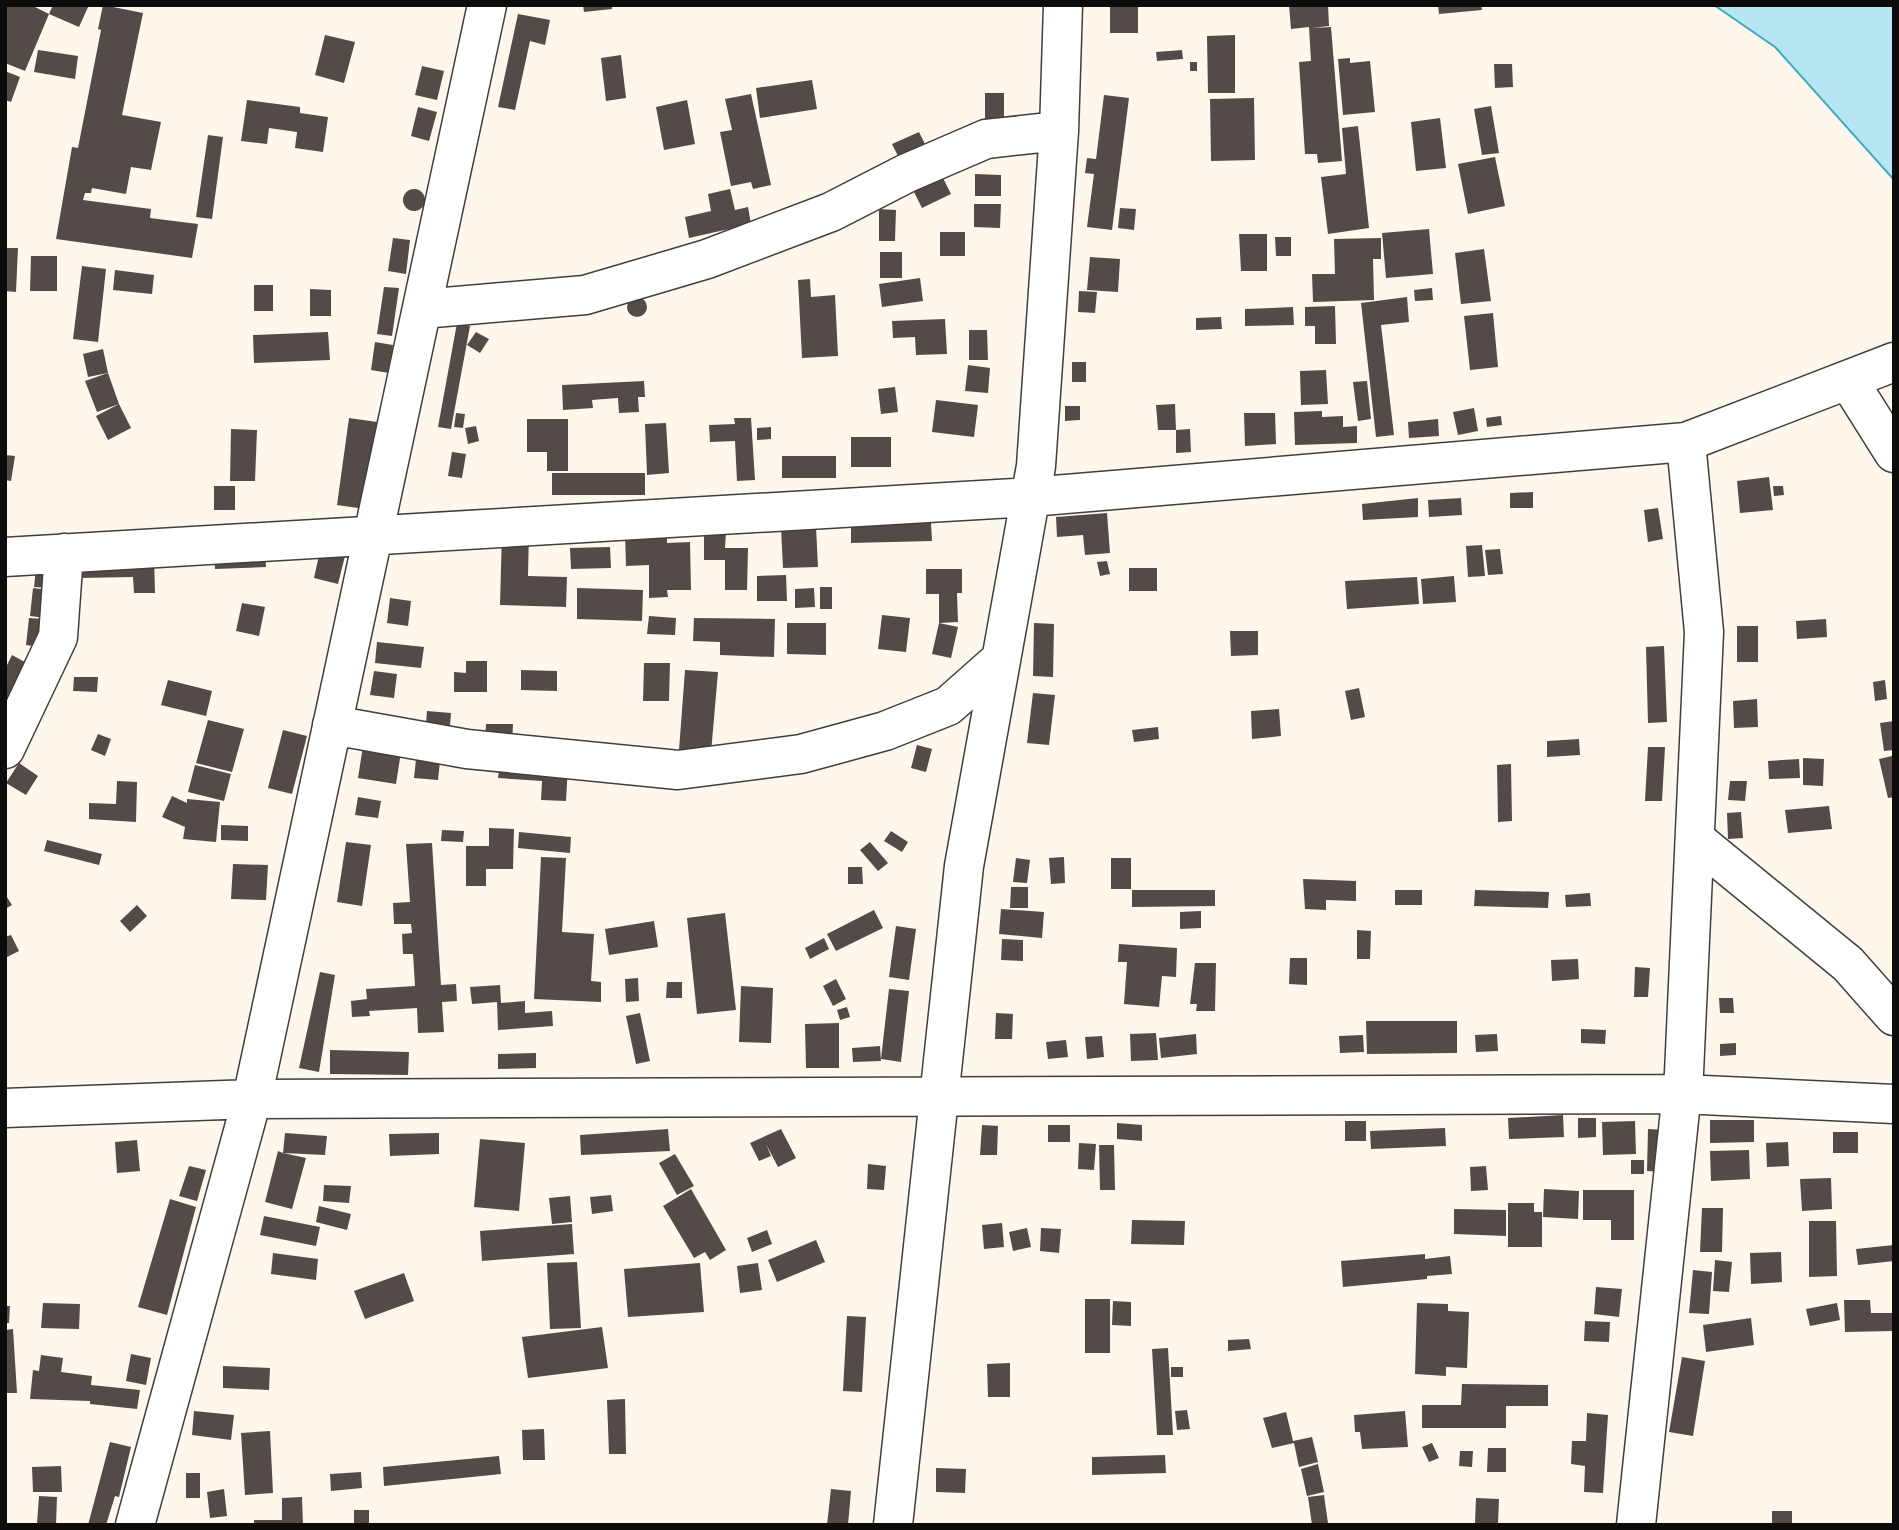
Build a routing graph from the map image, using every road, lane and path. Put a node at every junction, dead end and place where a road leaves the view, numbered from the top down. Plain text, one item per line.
1 (487, 5) edge
2 (1063, 5) edge
3 (1059, 131) junction
4 (422, 309) junction
5 (1894, 362) edge
6 (1848, 380) junction
7 (1686, 442) junction
8 (1894, 453) edge
9 (1030, 497) junction
10 (374, 534) junction
11 (64, 553) junction
12 (5, 556) edge
13 (1000, 660) junction
14 (332, 725) junction
15 (5, 749) edge
16 (1695, 839) junction
17 (1894, 1016) edge
18 (1682, 1094) junction
19 (939, 1097) junction
20 (252, 1099) junction
21 (1894, 1104) edge
22 (5, 1108) edge
23 (135, 1525) edge
24 (893, 1525) edge
25 (1636, 1525) edge

1 - 4 street
2 - 3 street
3 - 4 street
3 - 9 street
4 - 10 street
5 - 6 street
6 - 7 street
6 - 8 street
7 - 9 street
7 - 16 street
9 - 10 street
9 - 13 street
10 - 11 street
10 - 14 street
11 - 12 street
11 - 15 street
13 - 14 street
13 - 19 street
14 - 20 street
16 - 17 street
16 - 18 street
18 - 19 street
18 - 21 street
18 - 25 street
19 - 20 street
19 - 24 street
20 - 22 street
20 - 23 street

